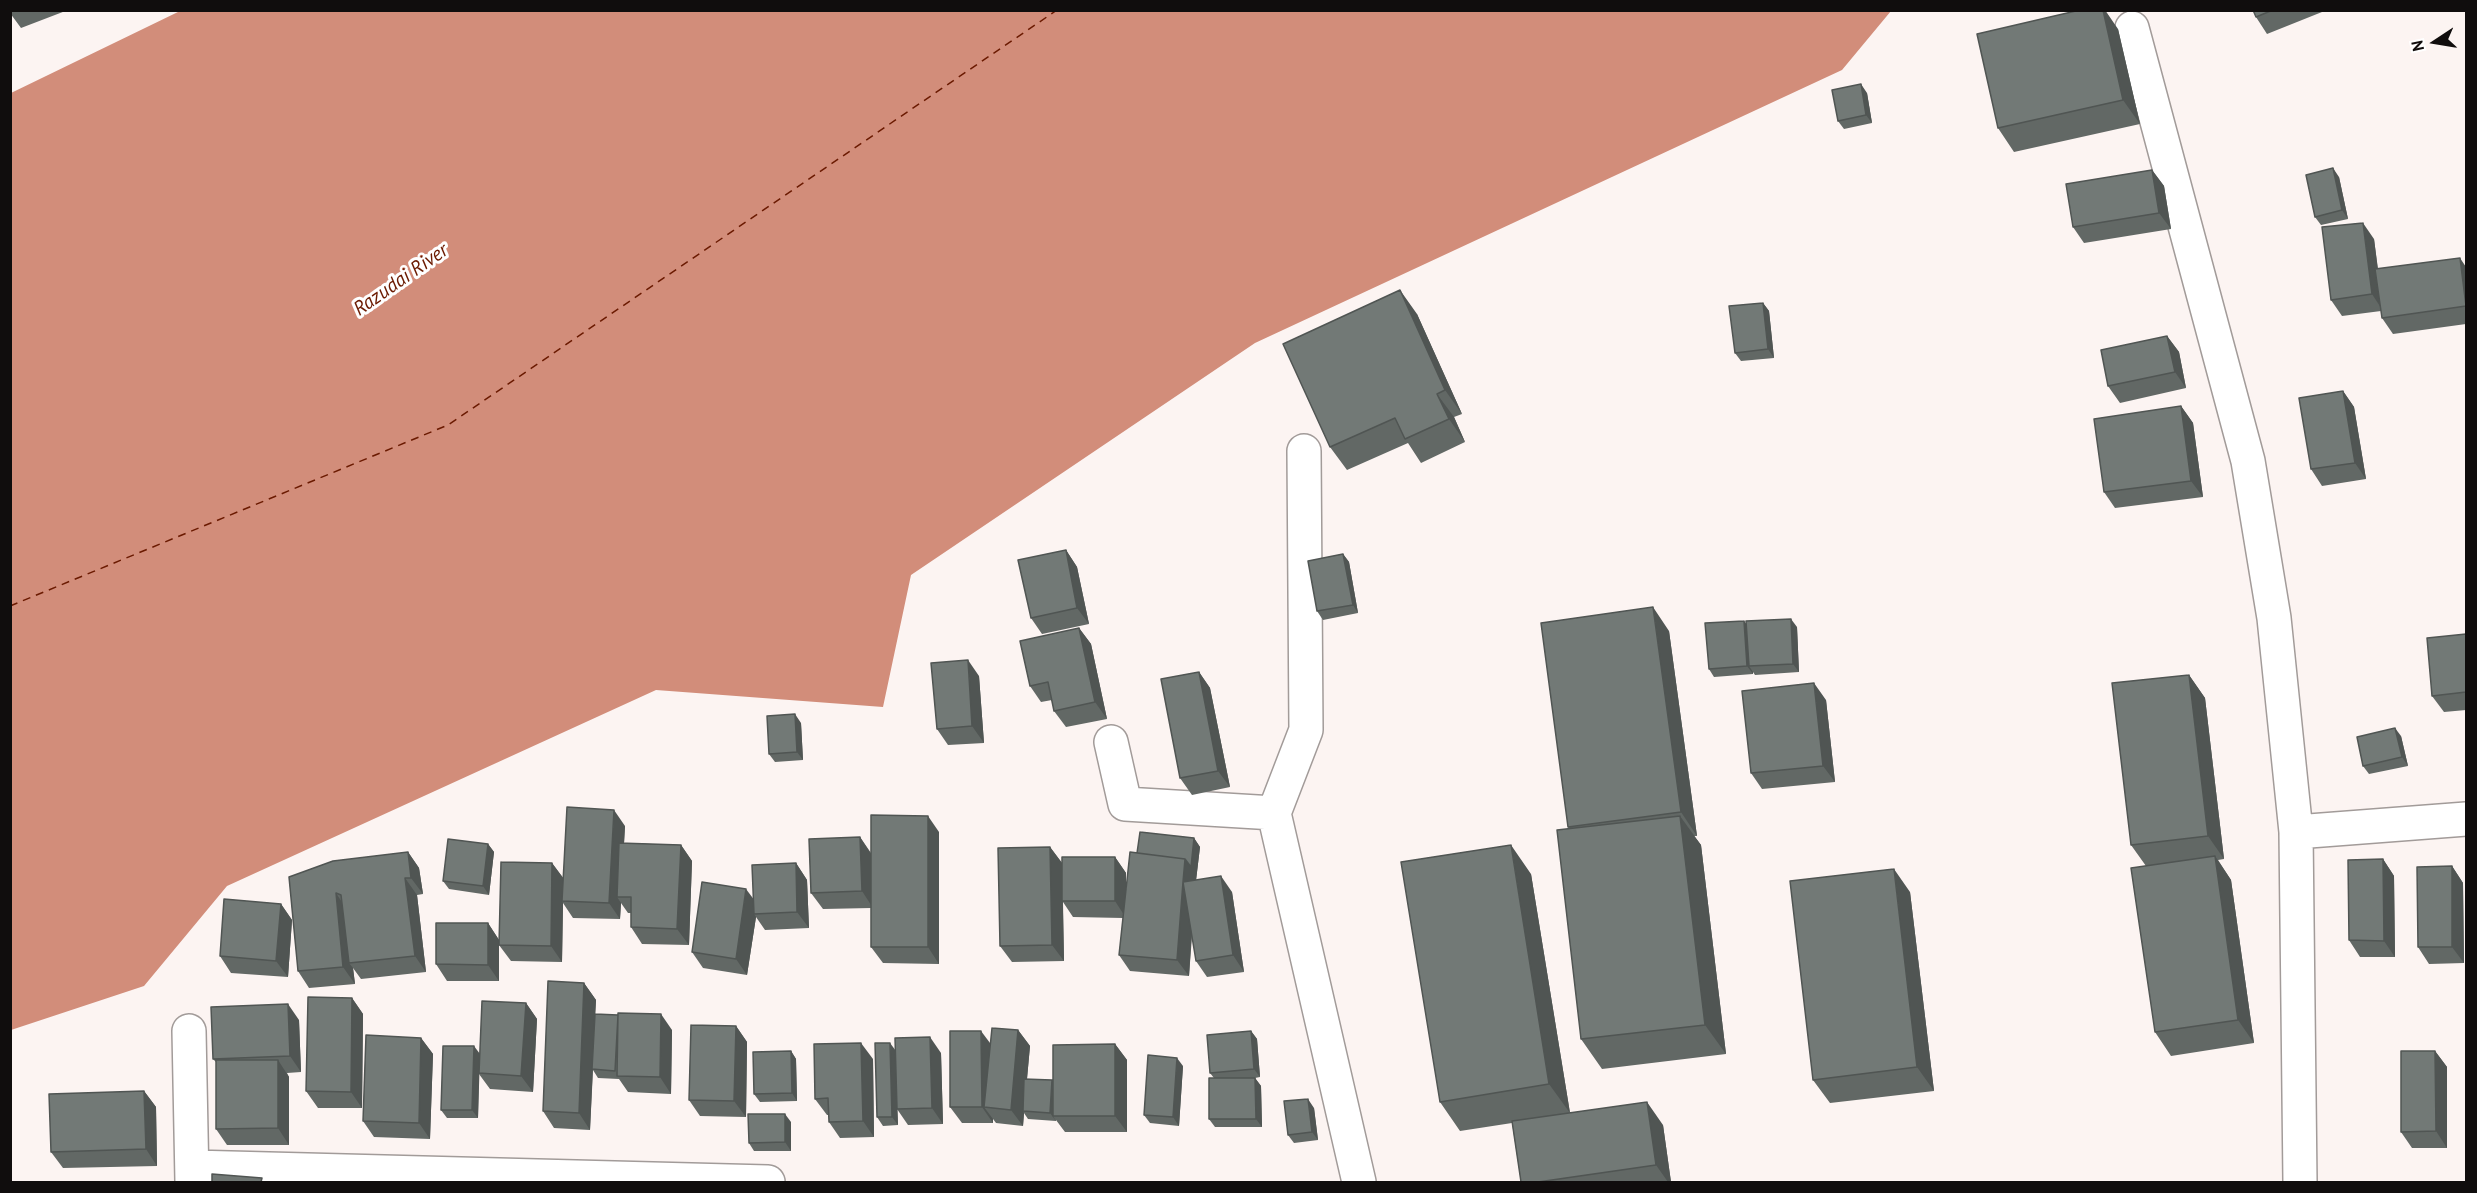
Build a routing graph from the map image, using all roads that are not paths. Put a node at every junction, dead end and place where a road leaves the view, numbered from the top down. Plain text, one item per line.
1 (2132, 28) dead end
2 (1304, 451) dead end
3 (1111, 741) dead end
4 (1274, 813) junction
5 (2466, 819) edge
6 (2296, 832) junction
7 (189, 1031) dead end
8 (192, 1175) edge
9 (768, 1182) edge
10 (1359, 1182) edge
11 (2300, 1182) edge

1 - 6 street
2 - 4 street
3 - 4 street
4 - 10 street
5 - 6 street
6 - 11 street
7 - 8 street
8 - 9 street

